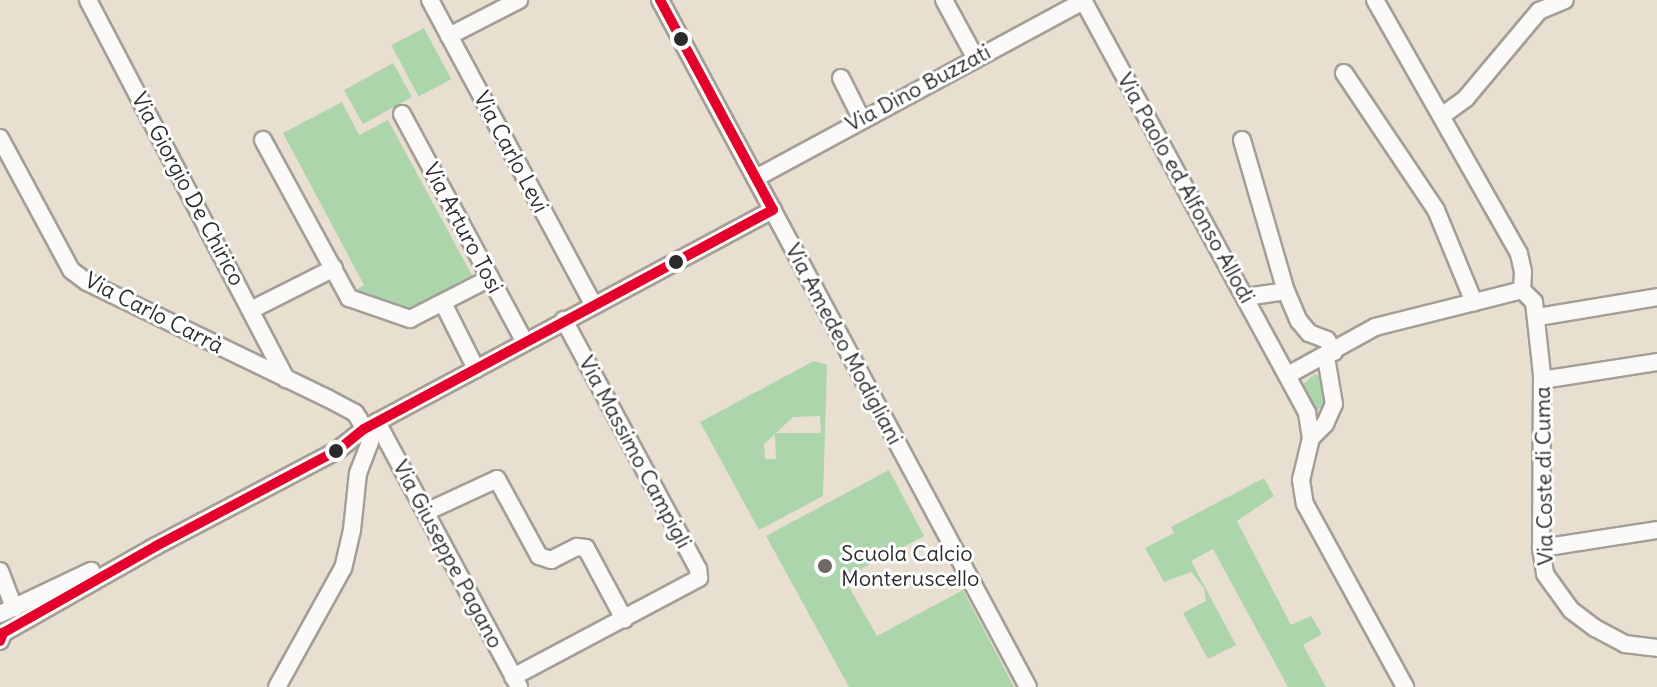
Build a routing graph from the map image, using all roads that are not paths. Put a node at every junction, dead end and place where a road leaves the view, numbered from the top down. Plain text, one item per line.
1 (88, 0) edge
2 (430, 0) edge
3 (519, 0) edge
4 (660, 0) edge
5 (944, 0) edge
6 (1375, 0) edge
7 (1565, 0) edge
8 (1083, 1) edge
9 (449, 36) junction
10 (975, 57) junction
11 (1344, 73) dead end
12 (841, 78) dead end
13 (402, 114) dead end
14 (1443, 115) junction
15 (861, 118) junction
16 (0, 138) edge
17 (263, 140) dead end
18 (1242, 140) dead end
19 (756, 178) junction
20 (773, 210) junction
21 (334, 268) junction
22 (490, 278) junction
23 (1522, 290) junction
24 (1286, 291) junction
25 (1246, 297) junction
26 (1657, 297) edge
27 (1474, 302) junction
28 (443, 303) junction
29 (593, 304) junction
30 (251, 310) junction
31 (1538, 317) junction
32 (564, 320) junction
33 (525, 342) junction
34 (1330, 354) junction
35 (1657, 362) edge
36 (476, 369) junction
37 (1285, 370) junction
38 (286, 379) junction
39 (1542, 380) junction
40 (1307, 413) junction
41 (1330, 414) junction
42 (370, 426) junction
43 (1311, 438) junction
44 (343, 445) junction
45 (358, 473) junction
46 (426, 512) junction
47 (1657, 530) edge
48 (1541, 548) junction
49 (0, 571) edge
50 (7, 611) edge
51 (624, 619) junction
52 (1, 636) edge
53 (1657, 648) edge
54 (516, 682) edge
55 (277, 687) edge
56 (1028, 687) edge
57 (1405, 687) edge

1 - 30 street, Via Giorgio De Chirico
2 - 9 street, Via Carlo Levi
3 - 9 street
4 - 19 street, Via Amedeo Modigliani
5 - 10 street
6 - 14 street, Via Coste di Cuma
7 - 14 street
8 - 10 street, Via Dino Buzzati
8 - 25 street, Via Paolo ed Alfonso Allodi
9 - 29 street, Via Carlo Levi
10 - 15 street, Via Dino Buzzati
11 - 27 street
12 - 15 street
13 - 22 street, Via Arturo Tosi
14 - 23 street, Via Coste di Cuma
15 - 19 street, Via Dino Buzzati
16 - 38 street, Via Carlo Carrà
17 - 21 street
18 - 24 street
19 - 20 street, Via Amedeo Modigliani
20 - 29 street
20 - 56 street, Via Amedeo Modigliani
21 - 28 street
21 - 30 street
22 - 28 street
22 - 33 street, Via Arturo Tosi
23 - 27 street
23 - 31 street, Via Coste di Cuma
24 - 25 street
24 - 34 street
25 - 37 street, Via Paolo ed Alfonso Allodi
26 - 31 street
27 - 34 street
28 - 36 street
29 - 32 street
30 - 38 street, Via Giorgio De Chirico
31 - 39 street, Via Coste di Cuma
32 - 33 street
32 - 51 street, Via Massimo Campigli
33 - 36 street
34 - 37 street
34 - 41 street
35 - 39 street
36 - 42 street
37 - 40 street, Via Paolo ed Alfonso Allodi
38 - 42 street, Via Carlo Carrà
39 - 48 street, Via Coste di Cuma
40 - 41 street
40 - 43 street, Via Paolo ed Alfonso Allodi
41 - 43 street, Via Paolo ed Alfonso Allodi
42 - 44 street
42 - 45 street
42 - 46 street, Via Giuseppe Pagano
43 - 57 street, Via Paolo ed Alfonso Allodi
44 - 45 street
44 - 50 street
44 - 52 street
45 - 55 street
46 - 51 street
46 - 54 street, Via Giuseppe Pagano
47 - 48 street
48 - 53 street, Via Coste di Cuma
49 - 50 street
51 - 54 street

